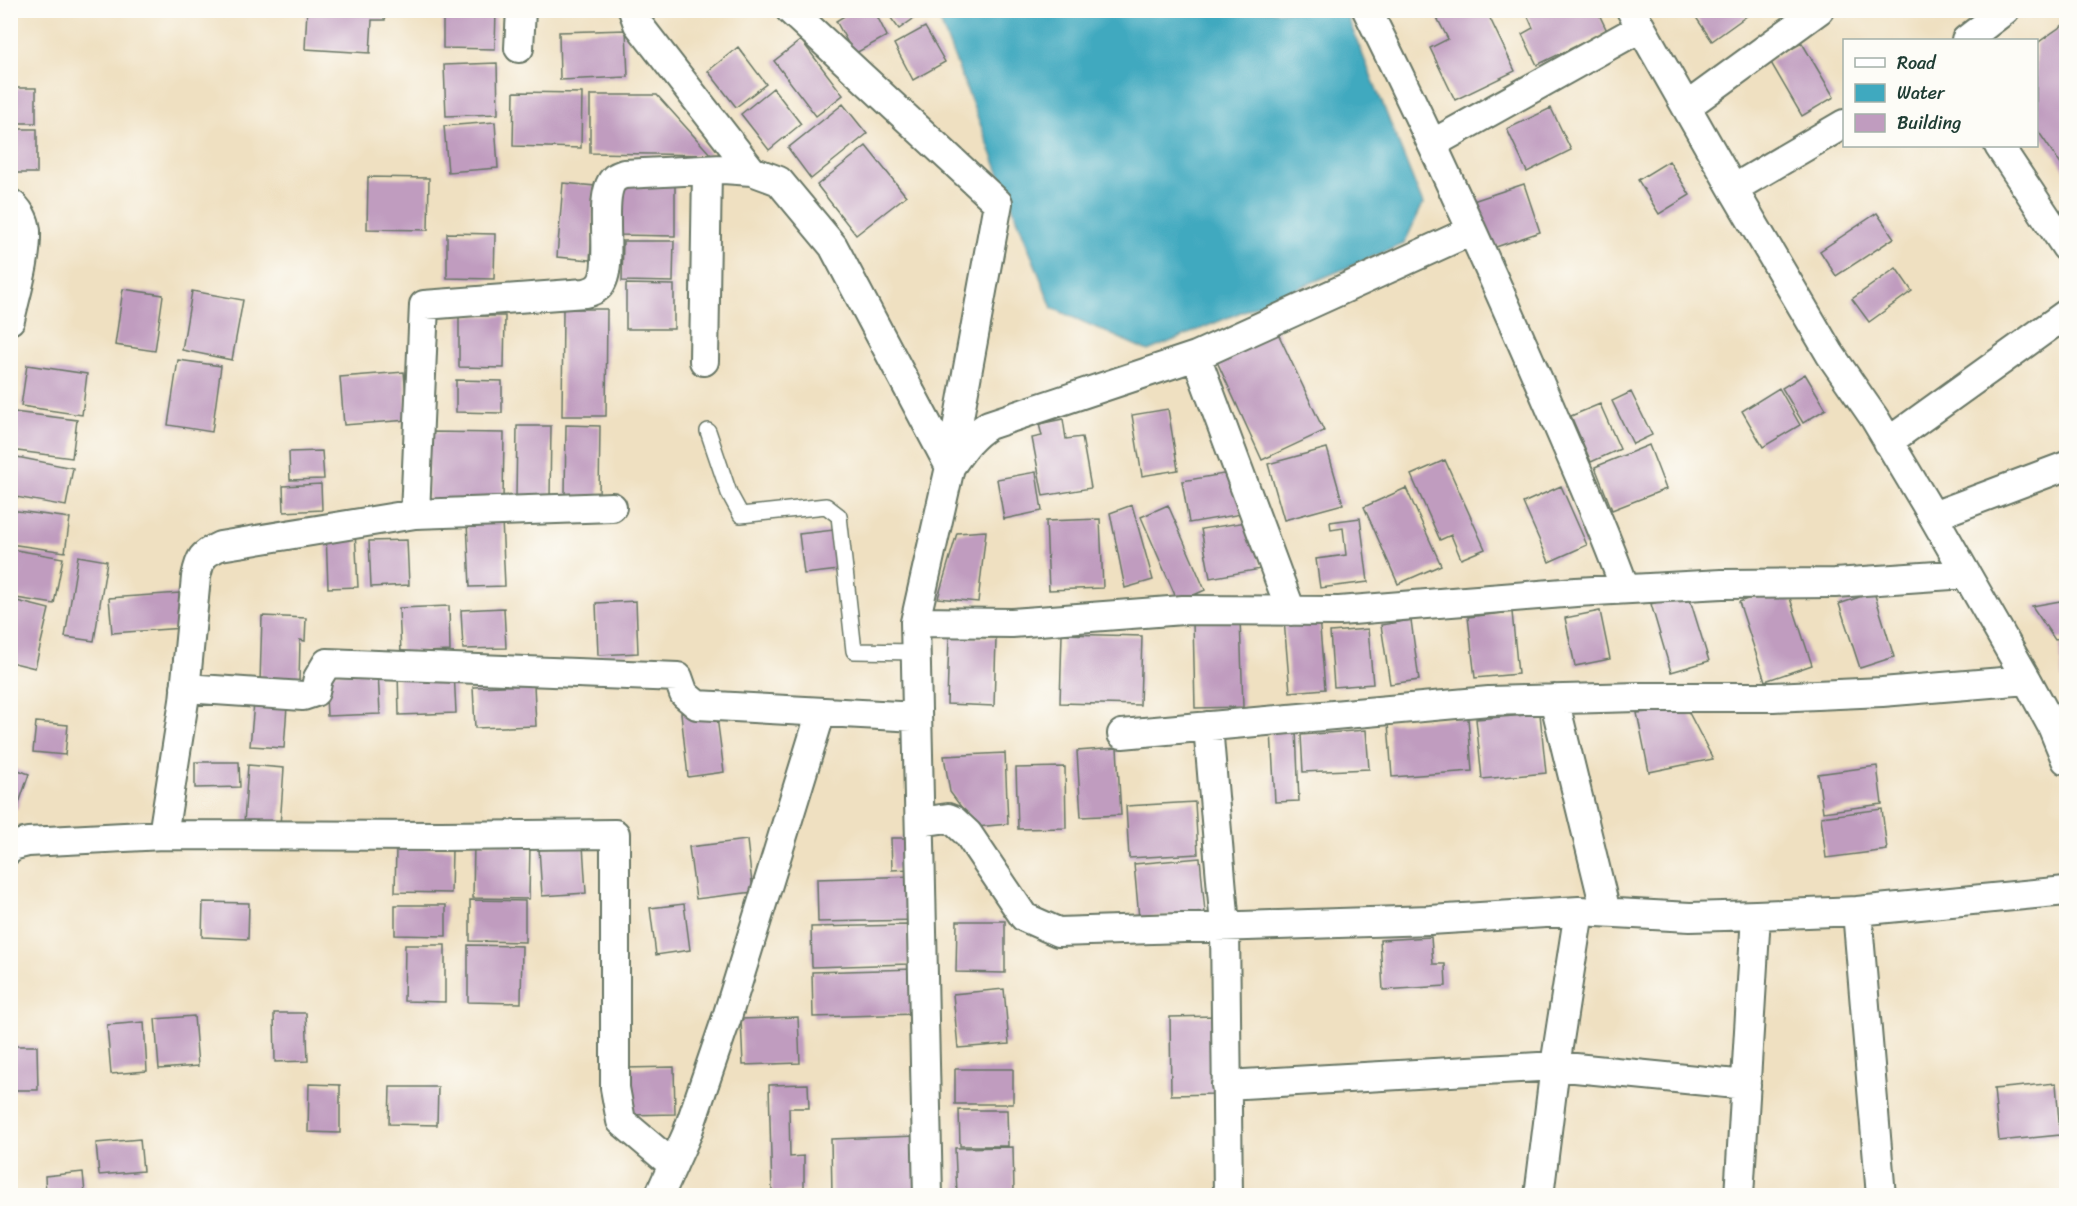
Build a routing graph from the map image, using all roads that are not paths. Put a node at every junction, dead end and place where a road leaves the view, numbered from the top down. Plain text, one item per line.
1 (521, 10) edge
2 (633, 10) edge
3 (790, 10) edge
4 (1367, 10) edge
5 (1819, 10) edge
6 (2005, 10) edge
7 (1636, 20) edge
8 (1967, 39) edge
9 (519, 48) dead end
10 (1686, 108) junction
11 (1843, 125) edge
12 (1432, 144) junction
13 (2001, 147) edge
14 (707, 170) junction
15 (752, 171) junction
16 (1733, 189) junction
17 (10, 203) edge
18 (1471, 231) junction
19 (2067, 247) edge
20 (2067, 314) edge
21 (10, 320) edge
22 (1196, 356) junction
23 (704, 361) dead end
24 (708, 431) dead end
25 (1888, 442) junction
26 (2067, 466) edge
27 (950, 467) junction
28 (612, 507) dead end
29 (415, 514) junction
30 (1933, 516) junction
31 (1966, 574) junction
32 (1625, 589) junction
33 (1291, 611) junction
34 (915, 622) junction
35 (916, 652) junction
36 (2026, 680) junction
37 (185, 688) junction
38 (1554, 699) junction
39 (821, 712) junction
40 (917, 717) junction
41 (1209, 726) junction
42 (1122, 734) dead end
43 (2067, 760) edge
44 (920, 822) junction
45 (163, 835) junction
46 (11, 847) edge
47 (2067, 891) edge
48 (1857, 910) junction
49 (1592, 912) junction
50 (1756, 915) junction
51 (1225, 926) junction
52 (1555, 1066) junction
53 (1226, 1085) junction
54 (1746, 1085) junction
55 (673, 1165) junction
56 (660, 1196) edge
57 (928, 1196) edge
58 (1228, 1196) edge
59 (1539, 1196) edge
60 (1739, 1196) edge
61 (1881, 1196) edge

1 - 9 street
2 - 15 street
3 - 27 street
4 - 12 street
5 - 10 street
6 - 8 street
7 - 10 street
7 - 12 street
10 - 16 street
11 - 16 street
12 - 18 street
13 - 19 street
14 - 15 street
14 - 23 street
14 - 29 street
15 - 27 street
16 - 25 street
17 - 21 street
18 - 22 street
18 - 32 street
20 - 25 street
22 - 27 street
22 - 33 street
24 - 35 lane
25 - 30 street
26 - 30 street
27 - 34 street
28 - 29 street
29 - 37 street
30 - 31 street
31 - 32 street
31 - 36 street
32 - 33 street
33 - 34 street
34 - 35 street
35 - 40 street
36 - 38 street
36 - 43 street
37 - 39 street
37 - 45 street
38 - 41 street
38 - 49 street
39 - 40 street
39 - 55 street
40 - 44 street
41 - 42 street
41 - 51 street
44 - 51 street
44 - 57 street
45 - 46 street
45 - 55 street
47 - 48 street
48 - 50 street
48 - 61 street
49 - 50 street
49 - 51 street
49 - 52 street
50 - 54 street
51 - 53 street
52 - 53 street
52 - 54 street
52 - 59 street
53 - 58 street
54 - 60 street
55 - 56 street

